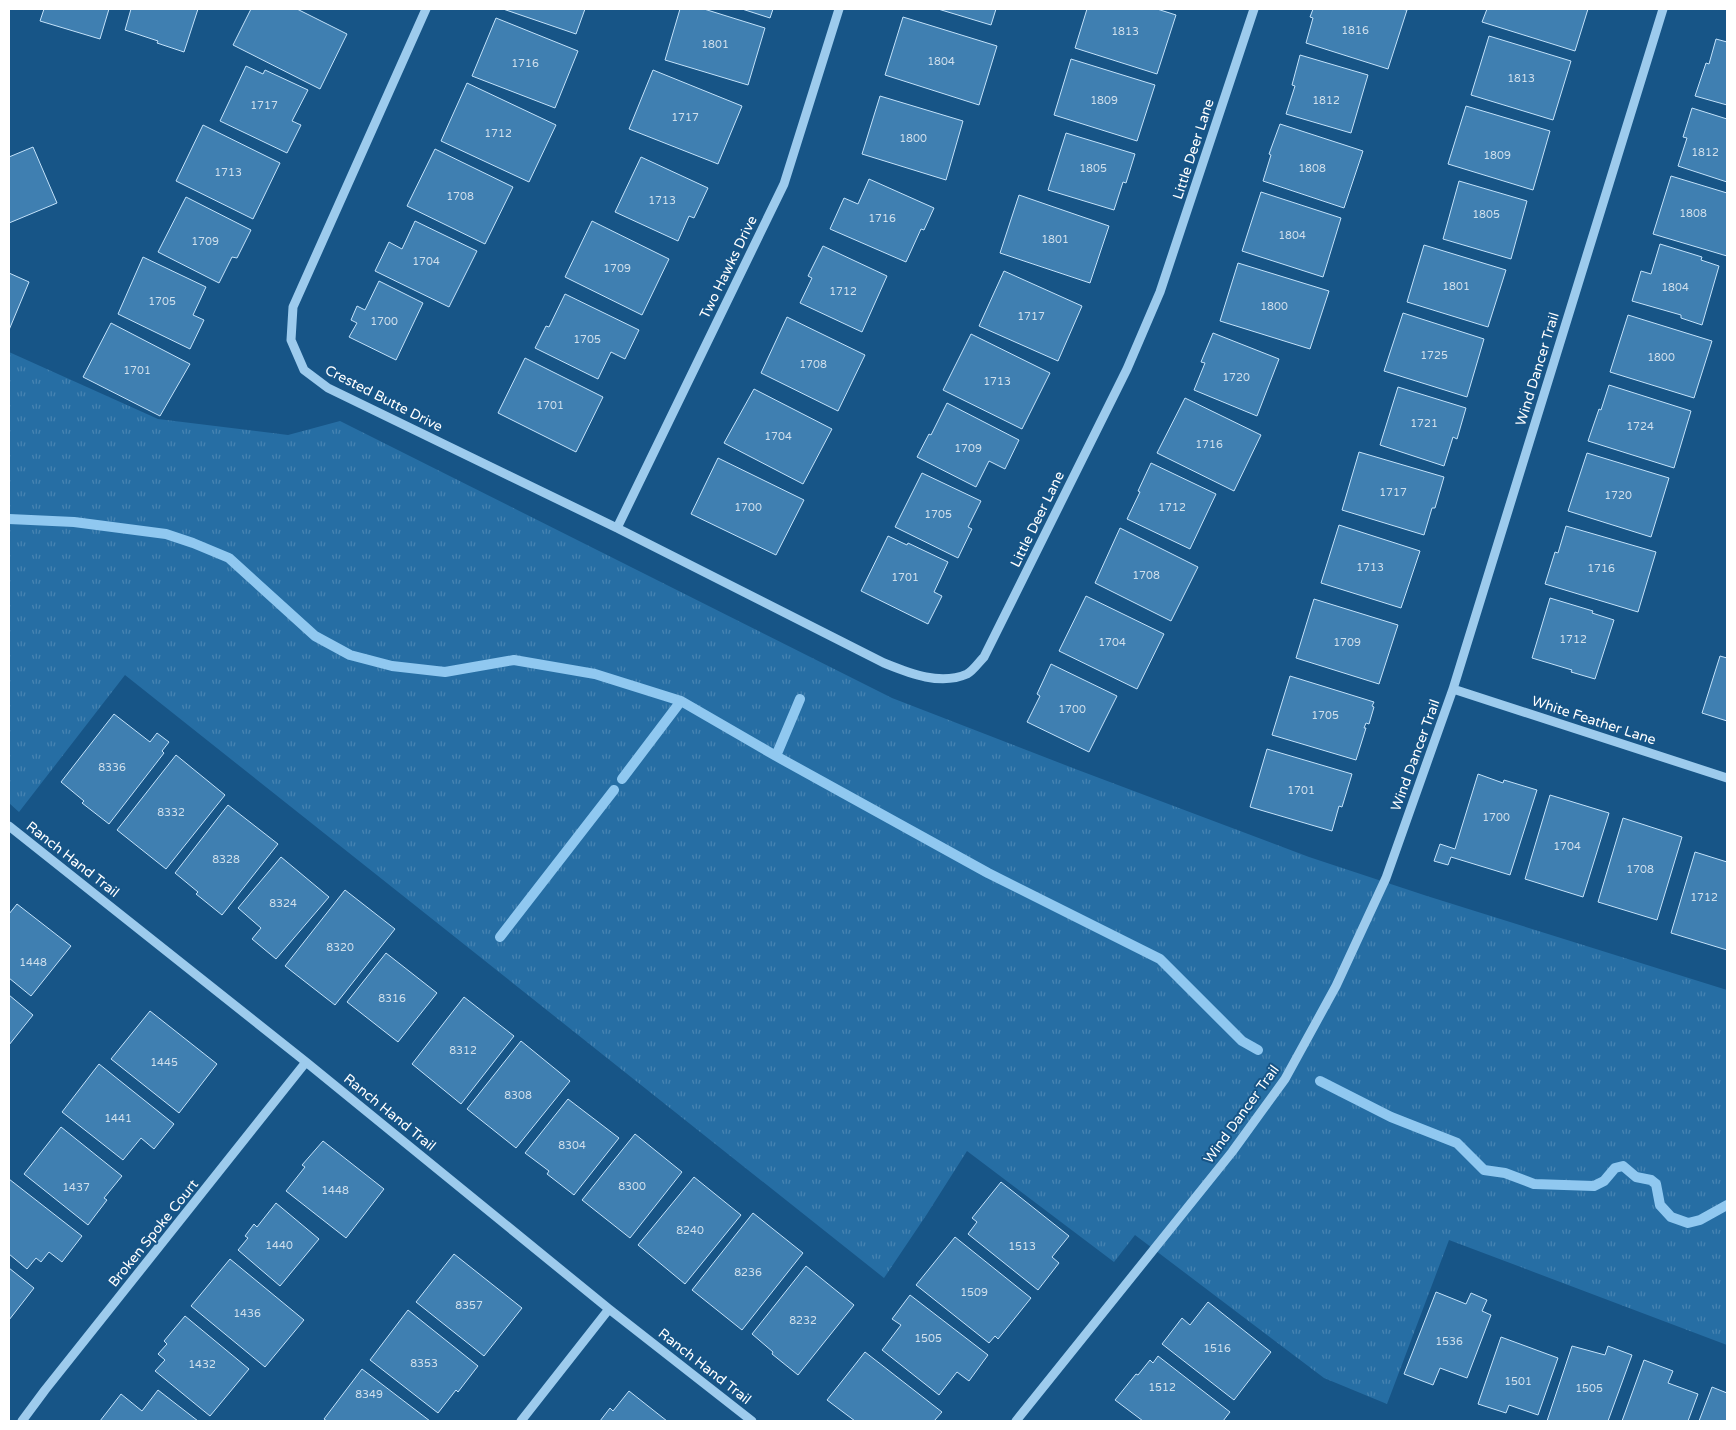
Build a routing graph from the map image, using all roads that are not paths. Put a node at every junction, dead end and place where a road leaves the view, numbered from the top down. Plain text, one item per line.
1 (426, 9) edge
2 (839, 9) edge
3 (1254, 9) edge
4 (1663, 9) edge
5 (617, 528) junction
6 (1453, 689) junction
7 (1727, 778) edge
8 (9, 826) edge
9 (306, 1062) junction
10 (609, 1309) junction
11 (22, 1421) edge
12 (521, 1421) edge
13 (752, 1421) edge
14 (1016, 1421) edge

1 - 5 street, Crested Butte Drive
2 - 5 street, Two Hawks Drive
3 - 5 street, Little Deer Lane
4 - 6 street, Wind Dancer Trail
6 - 7 street, White Feather Lane
6 - 14 street, Wind Dancer Trail
8 - 9 street, Ranch Hand Trail
9 - 10 street, Ranch Hand Trail
9 - 11 street, Broken Spoke Court
10 - 12 street
10 - 13 street, Ranch Hand Trail

